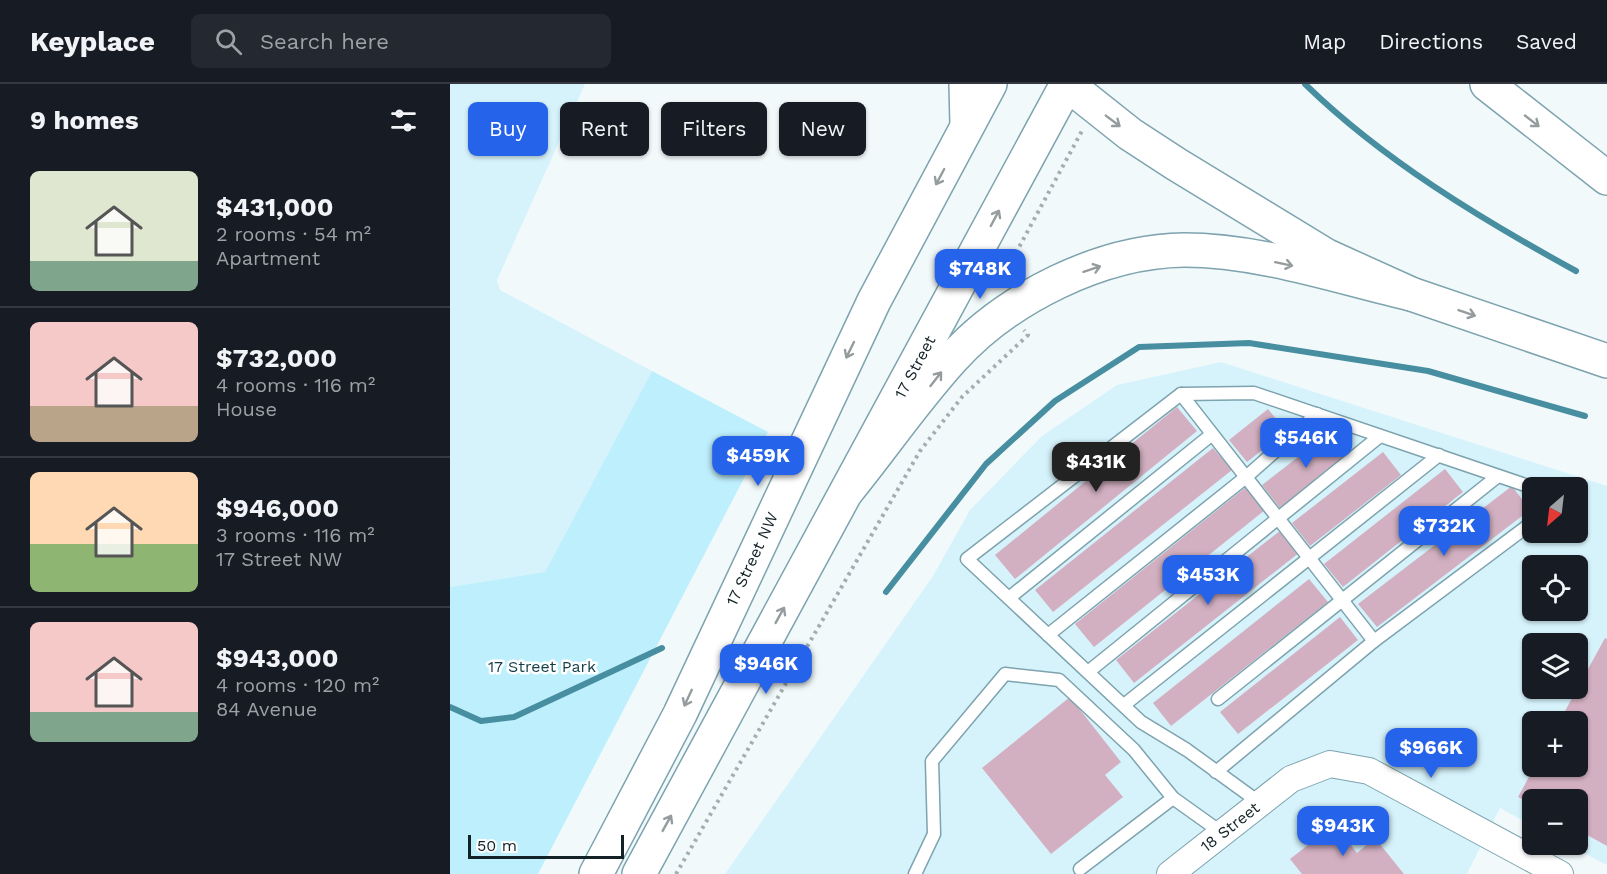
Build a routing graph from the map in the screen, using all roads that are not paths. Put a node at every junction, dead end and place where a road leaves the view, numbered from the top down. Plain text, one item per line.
1 (966, 84) edge
2 (990, 84) edge
3 (1067, 84) edge
4 (1487, 84) edge
5 (967, 125) junction
6 (1607, 178) edge
7 (1411, 294) junction
8 (1607, 362) edge
9 (1181, 394) junction
10 (1317, 414) junction
11 (1211, 435) junction
12 (1380, 436) junction
13 (1439, 455) junction
14 (1498, 476) junction
15 (1246, 477) junction
16 (1522, 484) edge
17 (848, 491) junction
18 (1279, 519) junction
19 (1522, 530) edge
20 (1309, 557) junction
21 (1009, 598) junction
22 (1342, 599) junction
23 (1048, 635) junction
24 (1374, 641) junction
25 (1088, 672) junction
26 (1218, 699) dead end
27 (1124, 705) junction
28 (1216, 772) junction
29 (1173, 798) junction
30 (1260, 803) junction
31 (1222, 833) junction
32 (1080, 868) dead end
33 (596, 874) edge
34 (639, 874) edge
35 (915, 874) edge
36 (1170, 874) edge
37 (1560, 874) edge

1 - 5 main road
2 - 5 main road, 17 Street NW
3 -> 7 main road
17 -> 3 main road, 17 Street
4 -> 6 main road
5 -> 33 main road, 17 Street NW
7 -> 8 main road
17 -> 7 main road
9 - 10 lane
9 - 11 lane
9 - 21 lane
10 - 12 lane
10 - 15 lane
11 - 15 lane
11 - 21 lane
12 - 13 lane
12 - 18 lane
13 - 14 lane
13 - 20 lane
14 - 16 lane
14 - 22 lane
15 - 18 lane
15 - 23 lane
34 -> 17 main road
18 - 20 lane
18 - 25 lane
19 - 24 lane
20 - 22 lane
20 - 27 lane
21 - 23 lane
22 - 24 lane
22 - 26 lane
23 - 25 lane
24 - 28 lane
25 - 27 lane
27 - 28 lane
28 - 30 lane
29 - 31 lane
29 - 32 lane
29 - 35 lane
30 - 31 street, 18 Street
30 - 37 street, 18 Street
31 - 36 street, 18 Street

